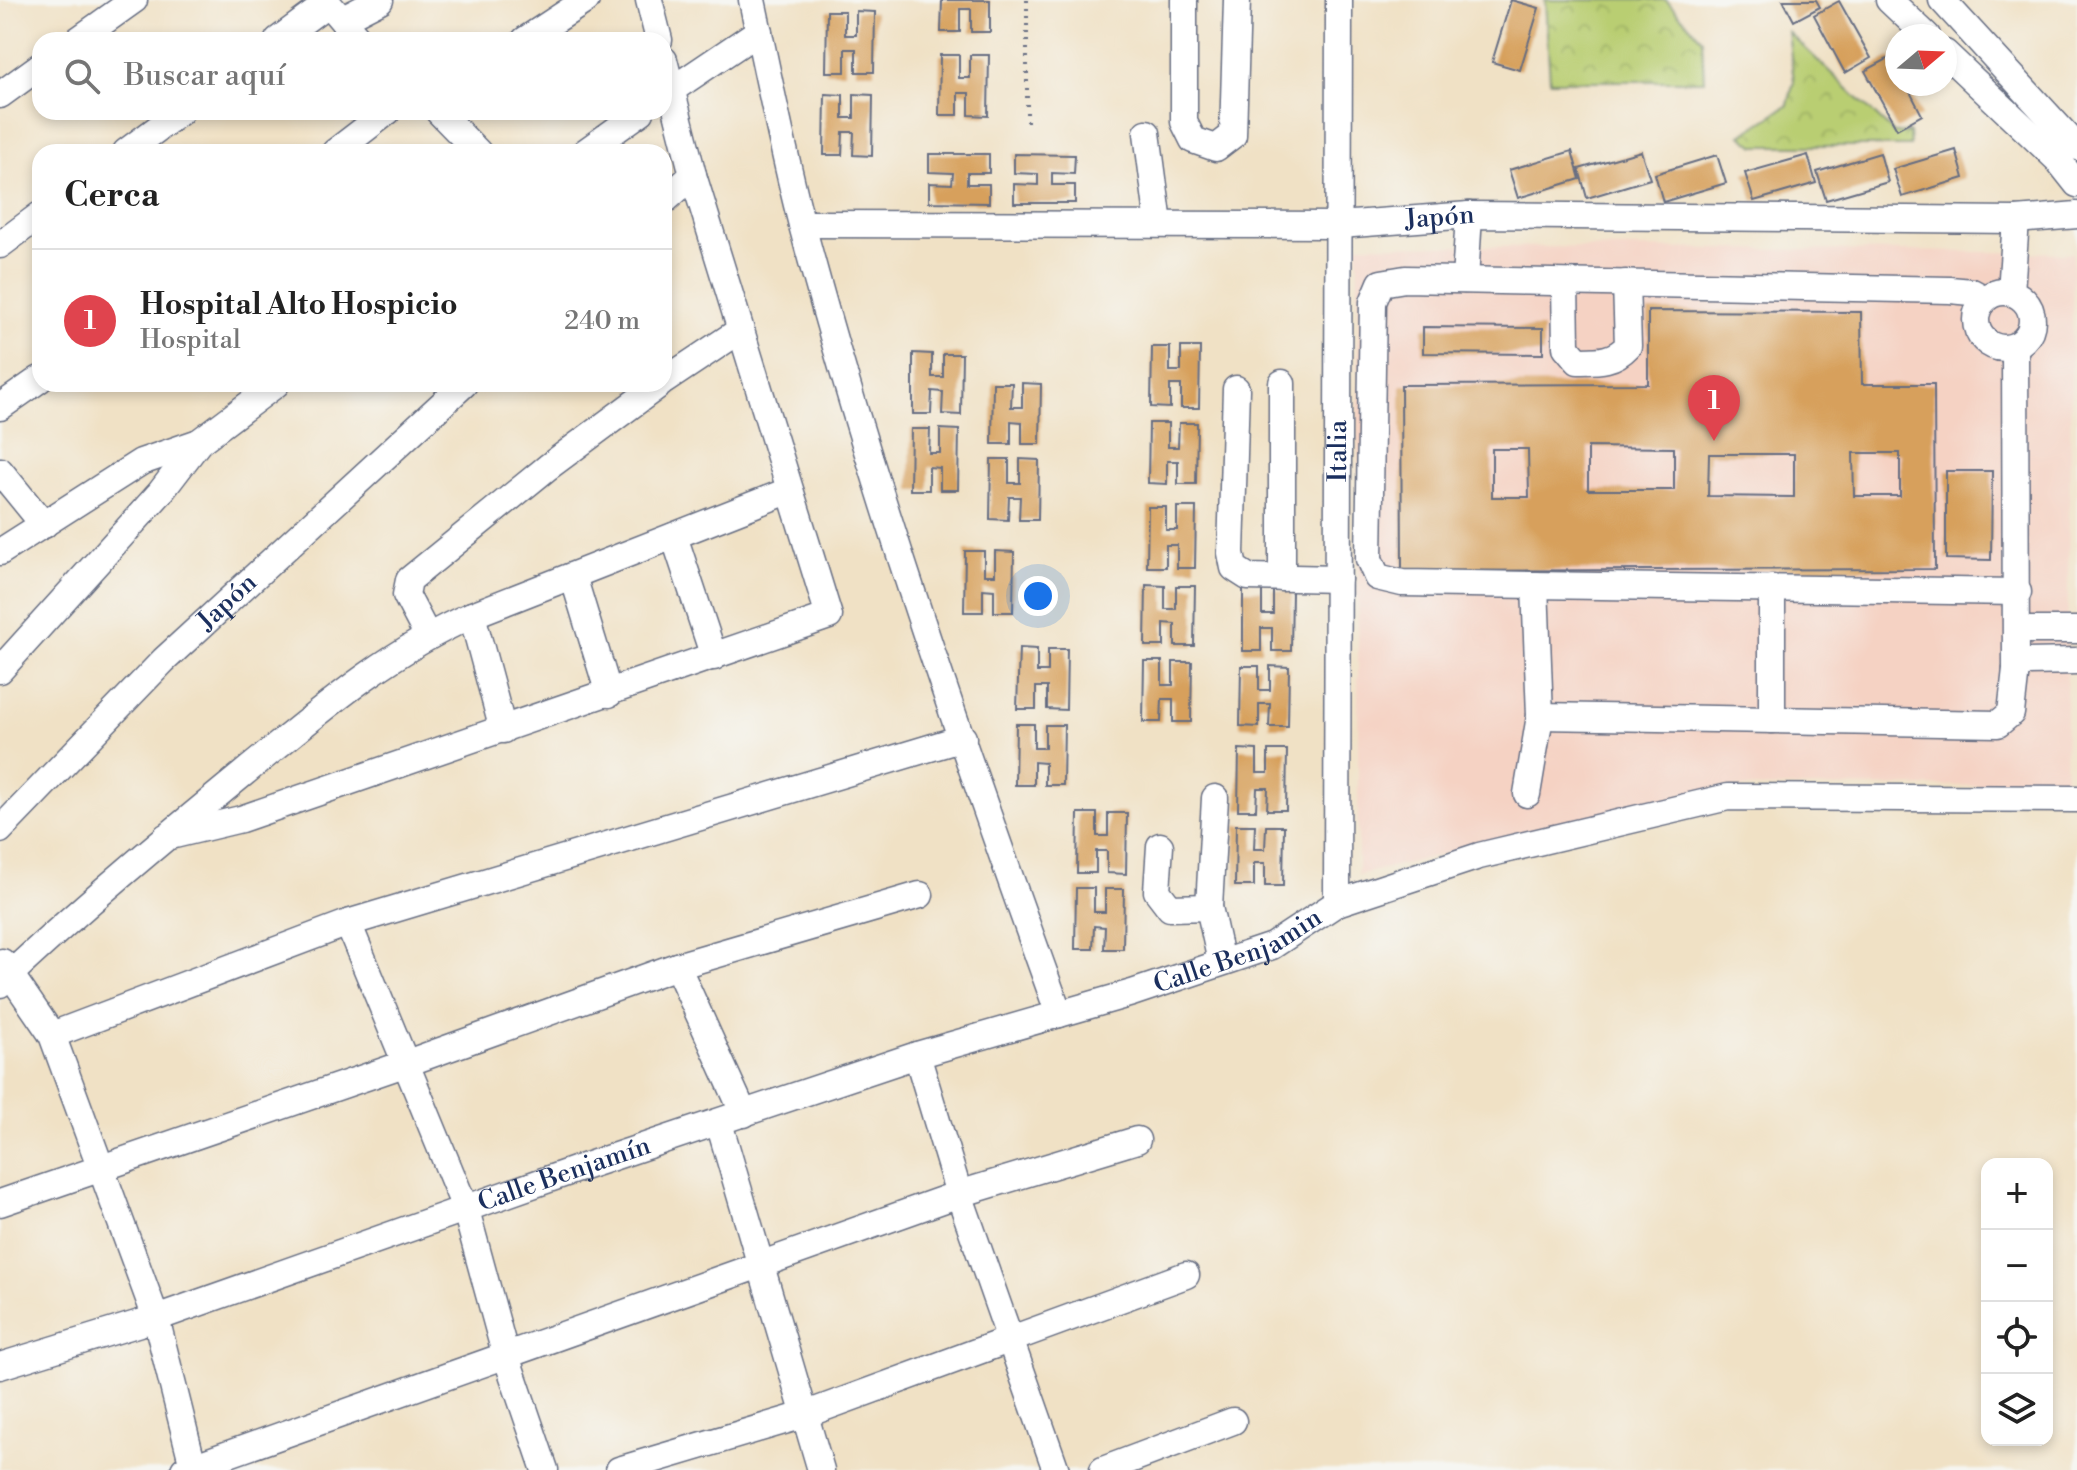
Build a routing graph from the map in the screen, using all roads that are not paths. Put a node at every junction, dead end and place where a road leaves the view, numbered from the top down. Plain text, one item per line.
1 (134, 0) edge
2 (380, 0) edge
3 (586, 0) edge
4 (649, 0) edge
5 (752, 0) edge
6 (1184, 0) edge
7 (1237, 0) edge
8 (1339, 0) edge
9 (1889, 0) edge
10 (1944, 1) edge
11 (332, 7) edge
12 (1914, 24) edge
13 (759, 31) junction
14 (89, 32) edge
15 (291, 32) edge
16 (352, 32) edge
17 (537, 32) edge
18 (657, 32) edge
19 (1957, 64) edge
20 (32, 72) edge
21 (672, 89) edge
22 (0, 95) edge
23 (672, 105) edge
24 (169, 120) edge
25 (377, 120) edge
26 (447, 120) edge
27 (630, 120) edge
28 (1147, 133) dead end
29 (137, 144) edge
30 (345, 144) edge
31 (470, 144) edge
32 (596, 144) edge
33 (2077, 147) edge
34 (693, 175) junction
35 (2077, 184) edge
36 (672, 194) edge
37 (1469, 215) junction
38 (2077, 215) edge
39 (2016, 220) junction
40 (32, 221) edge
41 (802, 224) junction
42 (1159, 224) junction
43 (1340, 225) junction
44 (0, 245) edge
45 (1465, 280) junction
46 (1565, 283) junction
47 (1626, 283) junction
48 (2011, 292) junction
49 (1985, 299) junction
50 (739, 331) junction
51 (2015, 346) junction
52 (672, 376) edge
53 (1282, 383) dead end
54 (32, 385) edge
55 (1236, 389) dead end
56 (265, 392) edge
57 (455, 392) edge
58 (650, 392) edge
59 (0, 407) edge
60 (199, 442) junction
61 (0, 471) edge
62 (788, 491) junction
63 (44, 525) junction
64 (674, 536) junction
65 (0, 552) edge
66 (573, 576) junction
67 (1282, 578) junction
68 (1338, 579) junction
69 (1535, 585) junction
70 (1772, 588) junction
71 (2018, 592) junction
72 (472, 615) junction
73 (2018, 630) junction
74 (2077, 630) edge
75 (427, 635) junction
76 (714, 657) junction
77 (2077, 661) edge
78 (2016, 669) junction
79 (0, 670) edge
80 (609, 694) junction
81 (1540, 716) junction
82 (1772, 720) junction
83 (503, 730) junction
84 (963, 738) junction
85 (1527, 794) dead end
86 (1215, 798) dead end
87 (2077, 799) edge
88 (0, 830) edge
89 (166, 837) junction
90 (1160, 846) dead end
91 (920, 895) dead end
92 (1337, 903) junction
93 (1209, 907) junction
94 (348, 923) junction
95 (1221, 962) junction
96 (677, 966) junction
97 (4, 972) edge
98 (1132, 993) joint
99 (1059, 1014) junction
100 (52, 1035) junction
101 (917, 1055) junction
102 (407, 1063) junction
103 (732, 1118) junction
104 (1137, 1140) dead end
105 (102, 1169) junction
106 (959, 1194) junction
107 (0, 1203) edge
108 (466, 1210) junction
109 (761, 1263) junction
110 (1186, 1275) dead end
111 (156, 1318) junction
112 (1013, 1341) junction
113 (505, 1353) junction
114 (0, 1366) edge
115 (804, 1415) junction
116 (1233, 1421) dead end
117 (190, 1469) edge
118 (545, 1470) edge
119 (619, 1470) edge
120 (821, 1470) edge
121 (1056, 1470) edge
122 (1103, 1470) edge

1 - 14 street
2 - 11 street
3 - 17 street
4 - 18 street
5 - 13 street
6 - 7 street
8 - 43 street, Italia
9 - 12 street
10 - 33 street
11 - 15 street
11 - 16 street
13 - 21 street
13 - 41 street
19 - 35 street
20 - 22 street
23 - 34 street
24 - 29 street
25 - 30 street
26 - 31 street
27 - 32 street
28 - 42 street
34 - 36 street
34 - 50 street
37 - 39 street, Japón
37 - 43 street, Japón
37 - 45 street
38 - 39 street, Japón
39 - 48 street
40 - 44 street
41 - 42 street, Japón
41 - 84 street
42 - 43 street, Japón
43 - 68 street, Italia
45 - 46 street
45 - 69 street
46 - 47 street
46 - 47 street
47 - 49 street
48 - 49 street
48 - 51 street
49 - 51 street
50 - 52 street
50 - 62 street
51 - 71 street
53 - 67 street
54 - 59 street
55 - 67 street
56 - 60 street
57 - 88 street, Japón
58 - 75 street
60 - 63 street
60 - 79 street
61 - 63 street
62 - 64 street
62 - 76 street
63 - 65 street
64 - 66 street
64 - 76 street
66 - 72 street
66 - 80 street
67 - 68 street
68 - 92 street, Italia
69 - 70 street
69 - 81 street
70 - 71 street
70 - 82 street
71 - 73 street
72 - 75 street
72 - 83 street
73 - 74 street
73 - 78 street
75 - 89 street
76 - 80 street
77 - 78 street
78 - 82 street
80 - 83 street
81 - 82 street
81 - 85 street
83 - 89 street
84 - 94 street
84 - 99 street
86 - 93 street
87 - 92 street, Calle Benjamin
89 - 97 street
90 - 93 street
91 - 96 street
92 - 95 street, Calle Benjamin
93 - 95 street
94 - 100 street
94 - 102 street
95 - 98 street, Calle Benjamin
96 - 102 street
96 - 103 street
97 - 100 street
98 - 99 street, Calle Benjamín
99 - 101 street, Calle Benjamín
100 - 105 street
101 - 103 street, Calle Benjamín
101 - 106 street
102 - 105 street
102 - 108 street
103 - 108 street, Calle Benjamín
103 - 109 street
104 - 106 street
105 - 107 street
105 - 111 street
106 - 109 street
106 - 112 street
108 - 111 street, Calle Benjamín
108 - 113 street
109 - 113 street
109 - 115 street
110 - 112 street
111 - 114 street, Calle Benjamín
111 - 117 street
112 - 115 street
112 - 121 street
113 - 117 street
113 - 118 street
115 - 119 street
115 - 120 street
116 - 122 street

